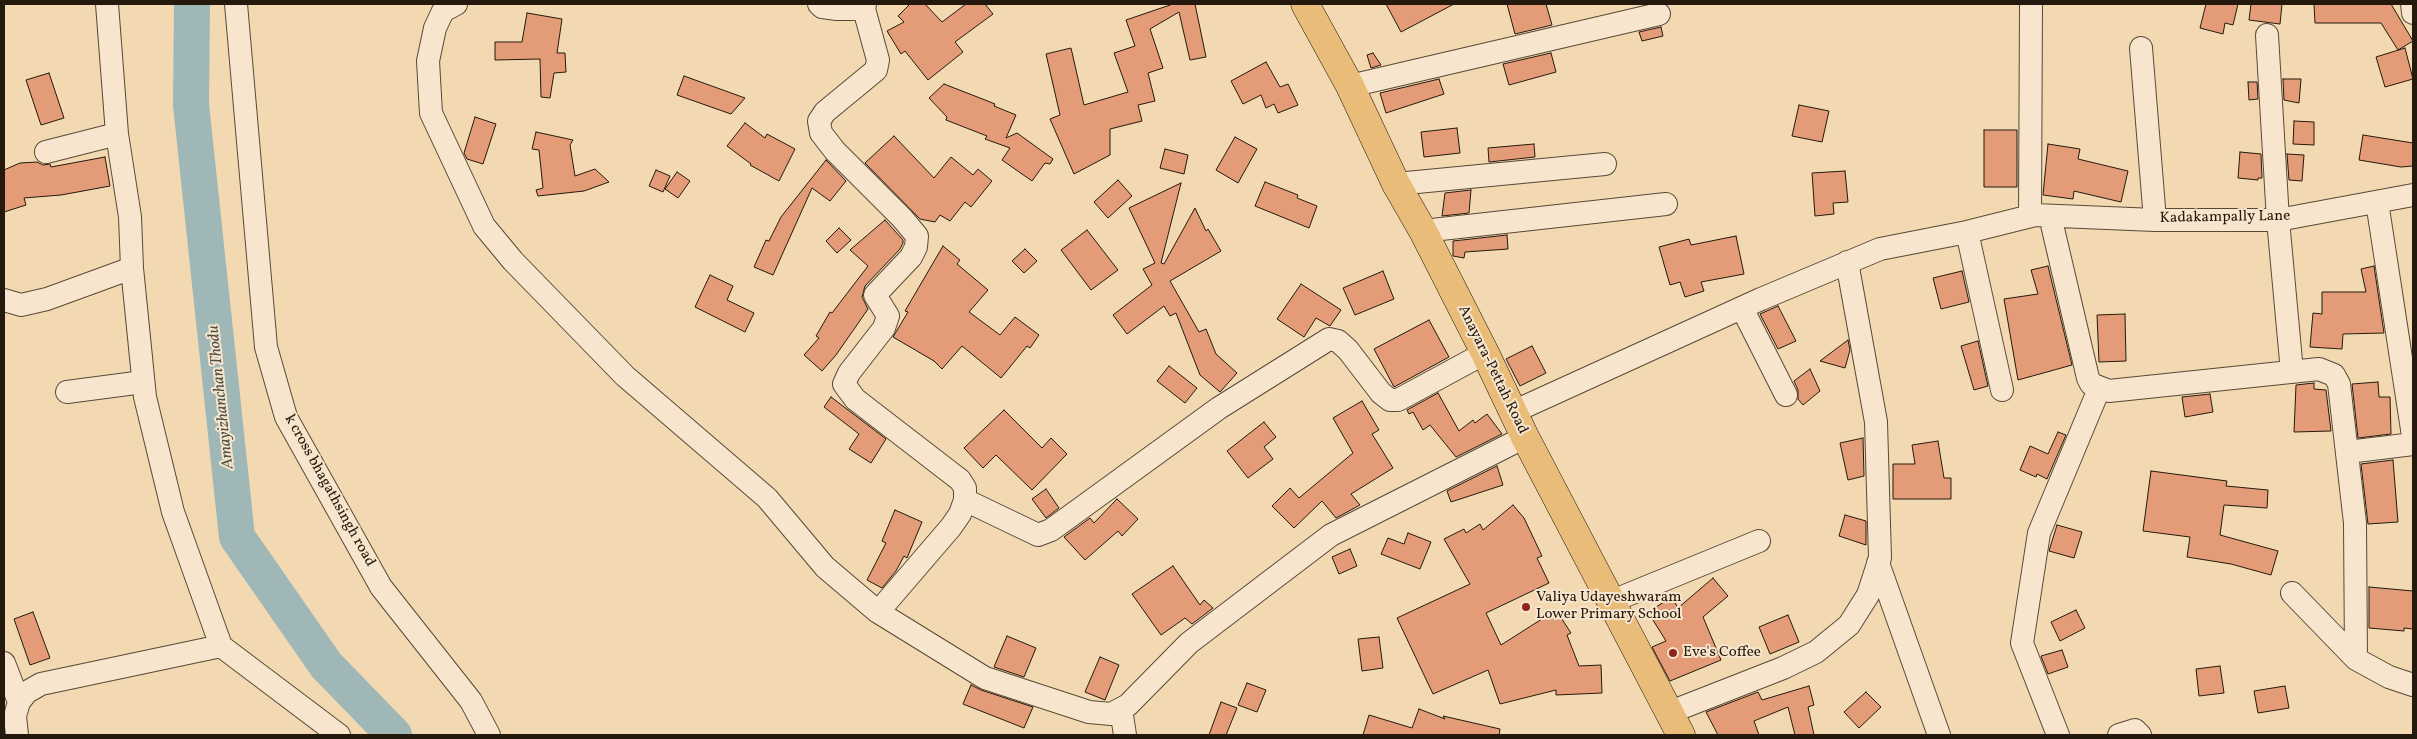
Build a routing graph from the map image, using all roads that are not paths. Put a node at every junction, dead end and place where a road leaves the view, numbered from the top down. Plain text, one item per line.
1 (107, 4) edge
2 (236, 4) edge
3 (456, 4) edge
4 (819, 4) edge
5 (1305, 4) edge
6 (2031, 4) edge
7 (2412, 4) edge
8 (864, 7) edge
9 (2413, 13) edge
10 (1659, 14) dead end
11 (2266, 35) dead end
12 (2141, 48) dead end
13 (1350, 86) junction
14 (117, 134) junction
15 (46, 152) dead end
16 (1605, 164) dead end
17 (1396, 184) junction
18 (2413, 195) edge
19 (2377, 202) junction
20 (1666, 204) dead end
21 (2038, 216) junction
22 (2155, 220) junction
23 (2278, 220) junction
24 (1423, 231) junction
25 (1967, 232) junction
26 (1847, 262) junction
27 (132, 268) junction
28 (9, 307) edge
29 (1742, 308) junction
30 (1485, 353) junction
31 (2292, 372) junction
32 (143, 382) junction
33 (2099, 389) junction
34 (2002, 390) dead end
35 (67, 392) dead end
36 (1786, 395) dead end
37 (1513, 412) junction
38 (2413, 436) edge
39 (1524, 437) junction
40 (2413, 444) edge
41 (2348, 452) junction
42 (965, 500) junction
43 (1759, 541) dead end
44 (1878, 563) junction
45 (2292, 593) dead end
46 (1610, 602) junction
47 (878, 612) junction
48 (221, 646) junction
49 (2356, 659) junction
50 (4, 663) edge
51 (2413, 684) edge
52 (18, 702) junction
53 (1121, 709) junction
54 (1674, 724) edge
55 (18, 735) edge
56 (339, 735) edge
57 (489, 735) edge
58 (1125, 735) edge
59 (1939, 735) edge
60 (2058, 735) edge
61 (2119, 735) edge
62 (2140, 735) edge

1 - 14 street
2 - 57 street, k cross bhagathsingh road
3 - 47 street
4 - 8 street
5 - 13 main road, Anayara-Pettah Road
6 - 21 street
7 - 9 street
8 - 42 street
10 - 13 street
11 - 23 street
12 - 22 street
13 - 17 main road, Anayara-Pettah Road
14 - 15 street
14 - 27 street
16 - 17 street
17 - 24 main road, Anayara-Pettah Road
18 - 19 street, Kadakampally Lane
19 - 23 street, Kadakampally Lane
19 - 38 street
20 - 24 street
21 - 22 street, Kadakampally Lane
21 - 25 street, Kadakampally Lane
21 - 33 street
22 - 23 street, Kadakampally Lane
23 - 31 street
24 - 30 main road, Anayara-Pettah Road
25 - 26 street, Kadakampally Lane
25 - 34 street
26 - 29 street, Kadakampally Lane
26 - 44 street
27 - 28 street
27 - 32 street
29 - 36 street
29 - 37 street, Kadakampally Lane
30 - 37 main road, Anayara-Pettah Road
30 - 42 street
31 - 33 street
31 - 41 street
32 - 35 street
32 - 48 street
33 - 60 street
37 - 39 main road, Anayara-Pettah Road
39 - 46 main road, Anayara-Pettah Road
39 - 53 street
40 - 41 street
41 - 49 street
42 - 47 street
43 - 46 street
44 - 54 street
44 - 59 street
45 - 49 street
46 - 54 main road, Anayara-Pettah Road
47 - 53 street
48 - 52 street
48 - 56 street
49 - 51 street
50 - 52 street
52 - 55 street
53 - 58 street
61 - 62 street

